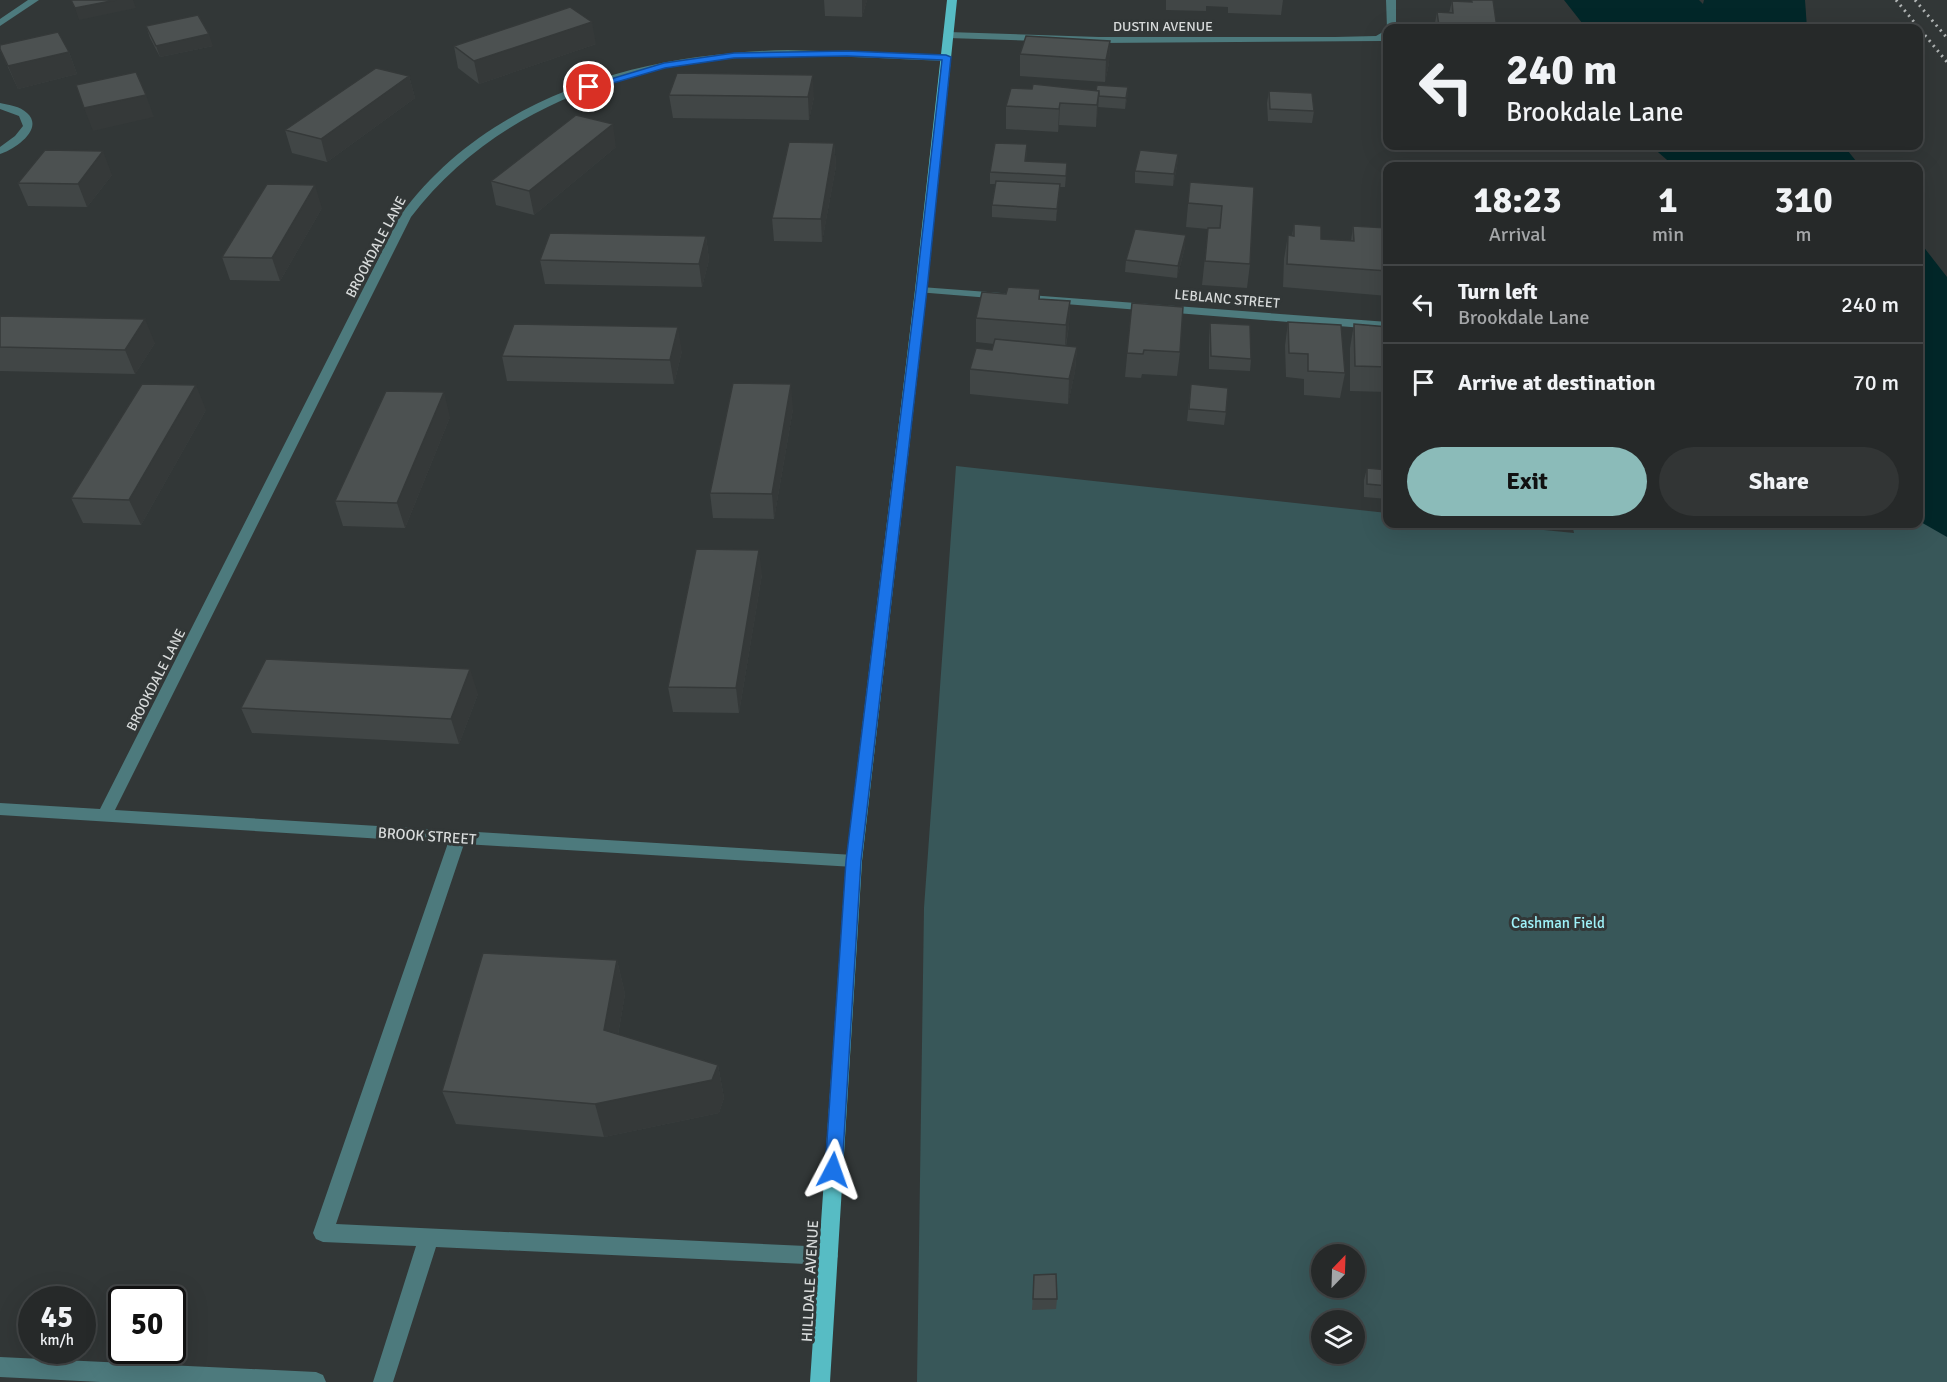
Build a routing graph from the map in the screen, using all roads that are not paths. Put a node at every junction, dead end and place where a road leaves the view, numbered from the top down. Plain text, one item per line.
1 (34, 0) edge
2 (952, 0) edge
3 (1391, 0) edge
4 (0, 23) edge
5 (1392, 24) edge
6 (948, 35) junction
7 (1383, 36) edge
8 (946, 57) junction
9 (0, 106) edge
10 (0, 151) edge
11 (921, 290) junction
12 (1383, 326) edge
13 (0, 809) edge
14 (104, 816) junction
15 (458, 838) junction
16 (854, 861) junction
17 (429, 1238) junction
18 (828, 1257) junction
19 (0, 1367) edge
20 (315, 1382) edge
21 (383, 1382) edge
22 (820, 1382) edge

1 - 4 street
2 - 6 main road, HILLDALE AVENUE
3 - 5 street
6 - 7 street, DUSTIN AVENUE
6 - 8 main road, HILLDALE AVENUE
8 - 11 main road, HILLDALE AVENUE
8 - 14 street, BROOKDALE LANE
9 - 10 street
11 - 12 street, LEBLANC STREET
11 - 16 main road, HILLDALE AVENUE
13 - 14 street, BROOK STREET
14 - 15 street, BROOK STREET
15 - 16 street, BROOK STREET
15 - 17 street
16 - 18 main road, HILLDALE AVENUE
17 - 18 street
17 - 21 street
18 - 22 main road, HILLDALE AVENUE
19 - 20 street

